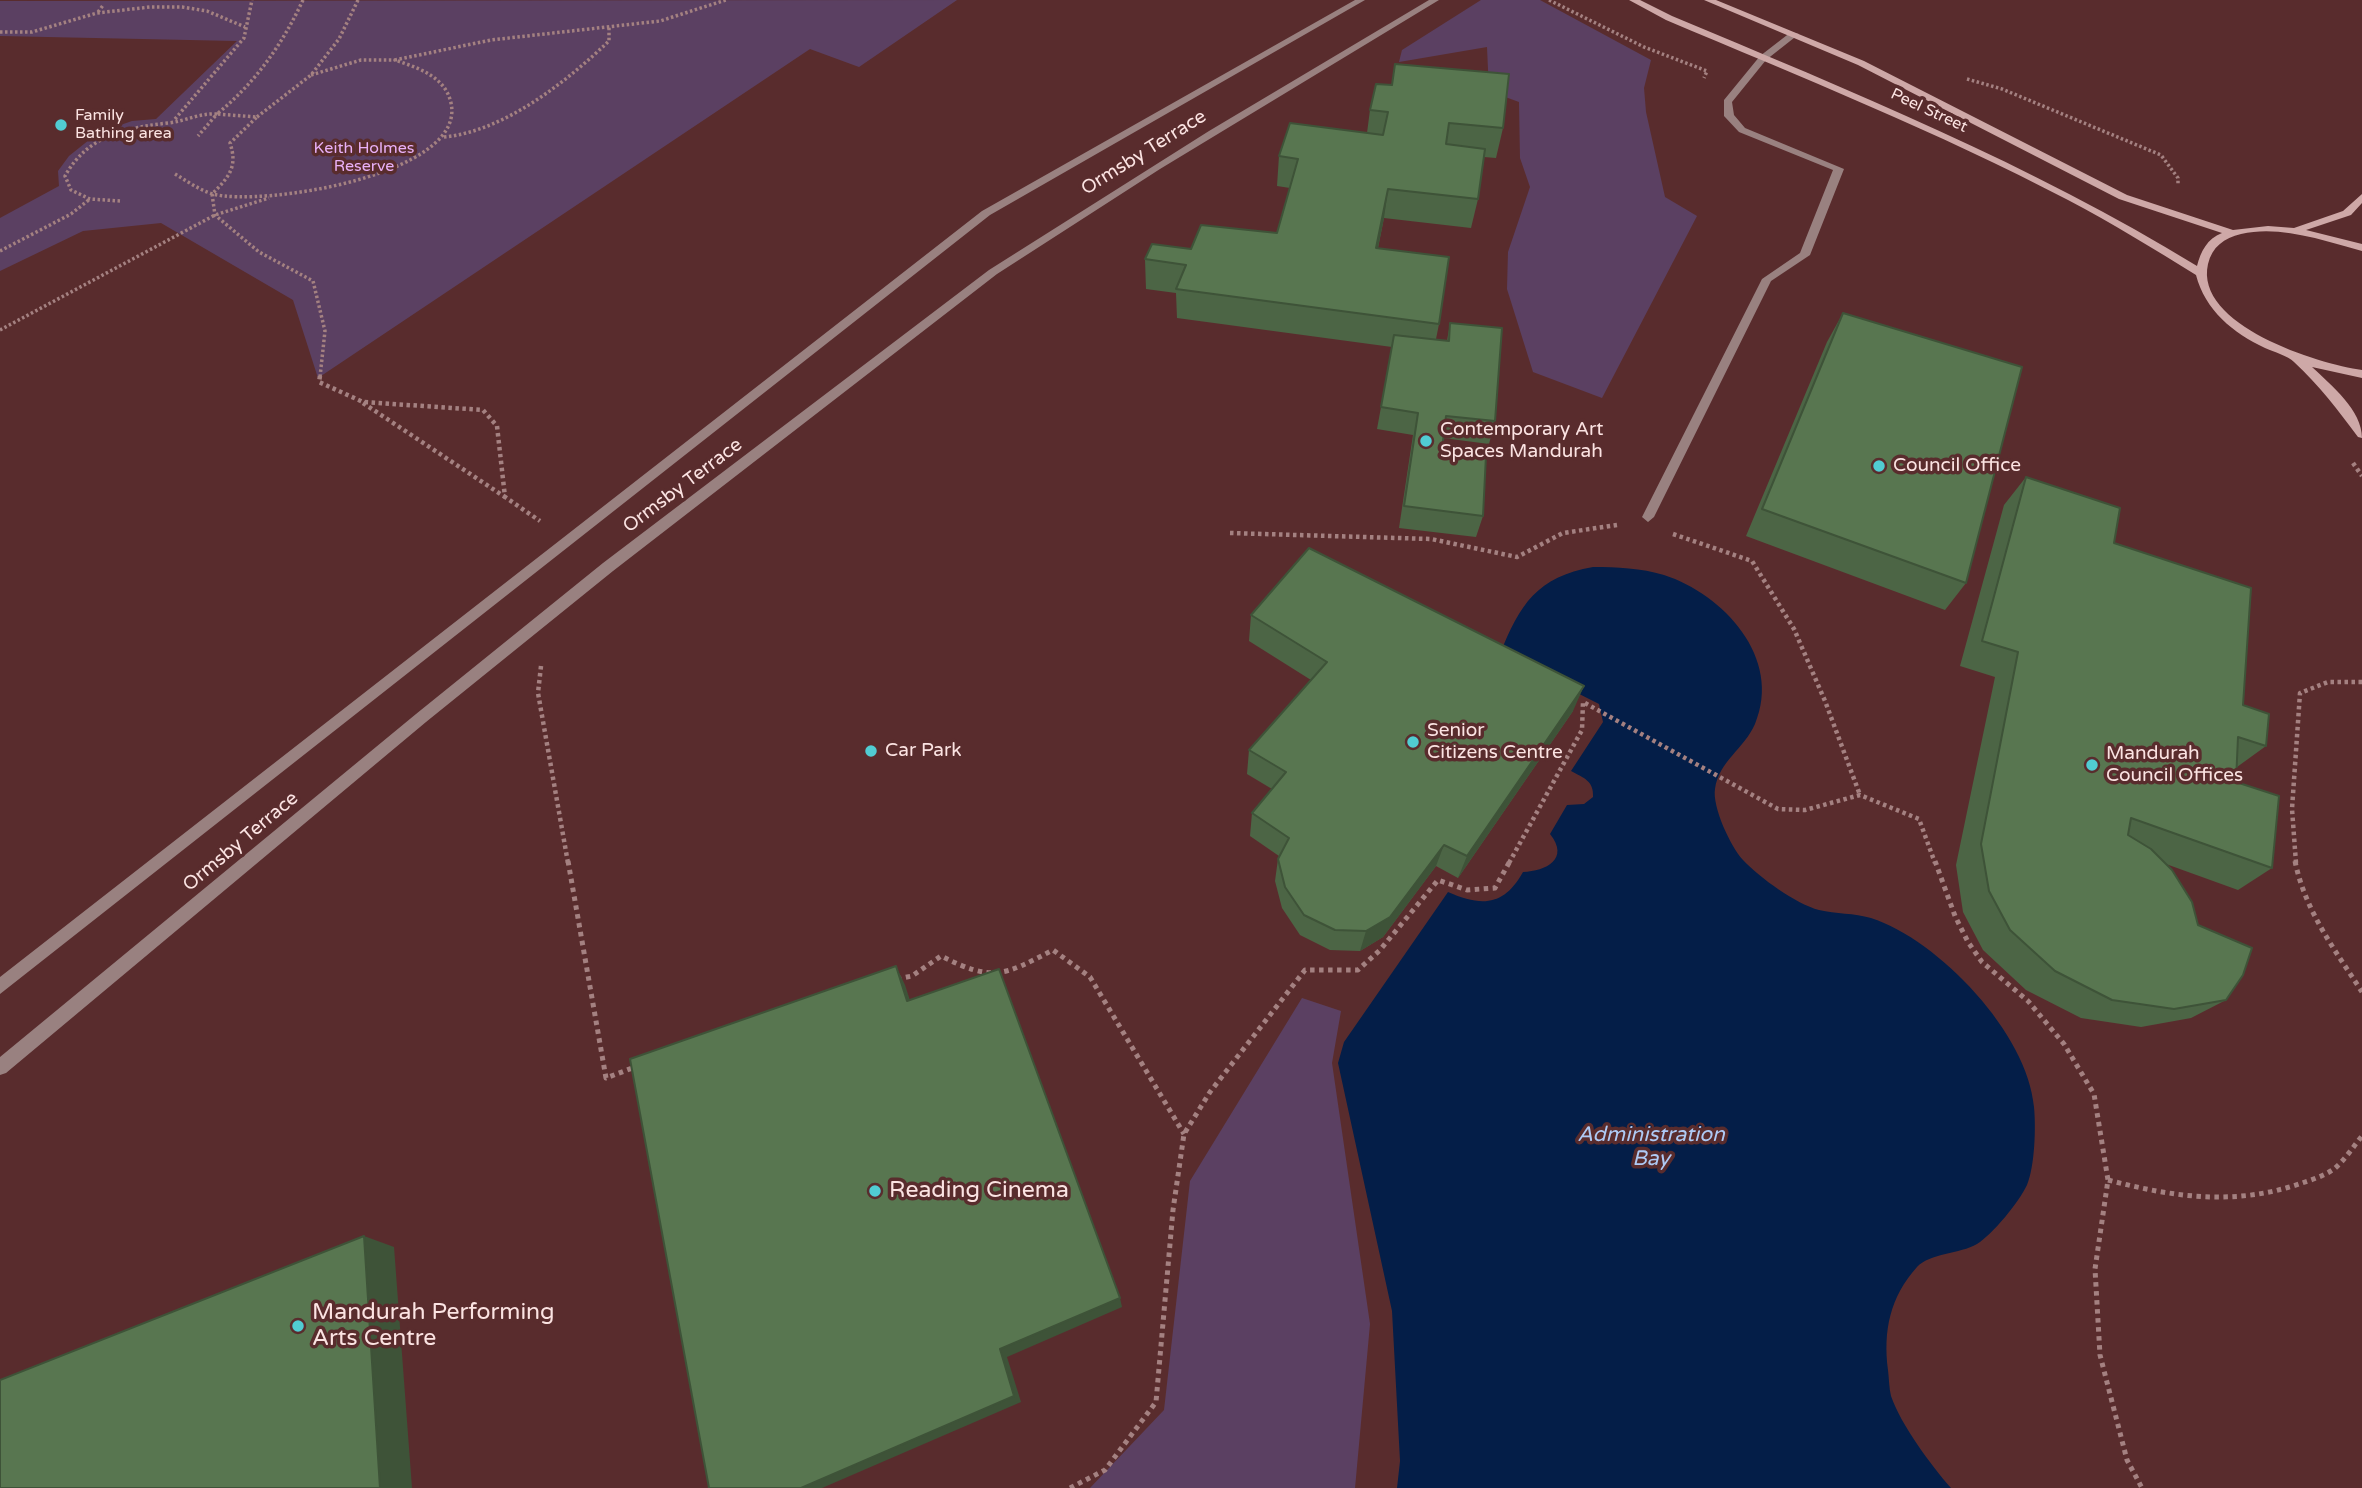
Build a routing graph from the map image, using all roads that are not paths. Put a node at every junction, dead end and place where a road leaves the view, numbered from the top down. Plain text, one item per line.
1 (1361, 0) edge
2 (1435, 0) edge
3 (1633, 0) edge
4 (1709, 0) edge
5 (1794, 34) junction
6 (1763, 58) junction
7 (2362, 197) edge
8 (2296, 229) junction
9 (2232, 233) junction
10 (2362, 248) edge
11 (2201, 273) junction
12 (2298, 360) junction
13 (2362, 374) edge
14 (2362, 434) edge
15 (1648, 517) dead end
16 (0, 987) edge
17 (0, 1067) edge

1 - 16 street, Ormsby Terrace
2 - 17 street, Ormsby Terrace
3 - 6 street, Peel Street
4 - 5 street, Peel Street
5 - 6 street
5 - 9 street, Peel Street
6 - 11 street, Peel Street
6 - 15 street
7 - 8 street
8 - 9 street
8 - 10 street
9 - 11 street
11 - 12 street
12 - 13 street
12 - 14 street

